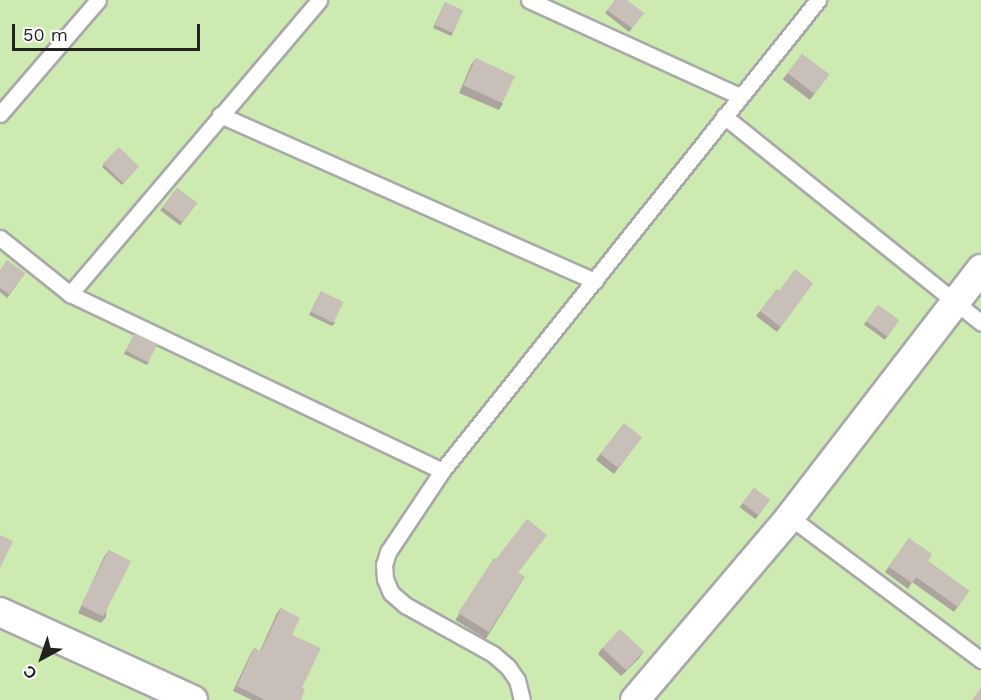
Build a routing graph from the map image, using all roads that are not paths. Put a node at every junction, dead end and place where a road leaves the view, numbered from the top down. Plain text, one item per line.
1 (98, 0) edge
2 (319, 0) edge
3 (529, 0) edge
4 (818, 0) edge
5 (740, 96) junction
6 (0, 114) edge
7 (220, 115) junction
8 (724, 116) junction
9 (0, 238) edge
10 (981, 269) edge
11 (595, 281) junction
12 (70, 294) junction
13 (956, 304) junction
14 (981, 323) edge
15 (442, 471) junction
16 (790, 517) junction
17 (0, 612) edge
18 (981, 660) edge
19 (193, 700) edge
20 (522, 700) edge
21 (635, 700) edge

1 - 6 lane
2 - 7 lane
3 - 5 lane
4 - 5 lane
5 - 8 lane
7 - 11 lane
7 - 12 lane
8 - 11 lane
8 - 13 lane
9 - 12 lane
10 - 13 street
11 - 15 lane
12 - 15 lane
13 - 14 lane
13 - 16 street
15 - 20 lane
16 - 18 lane
16 - 21 street
17 - 19 street

